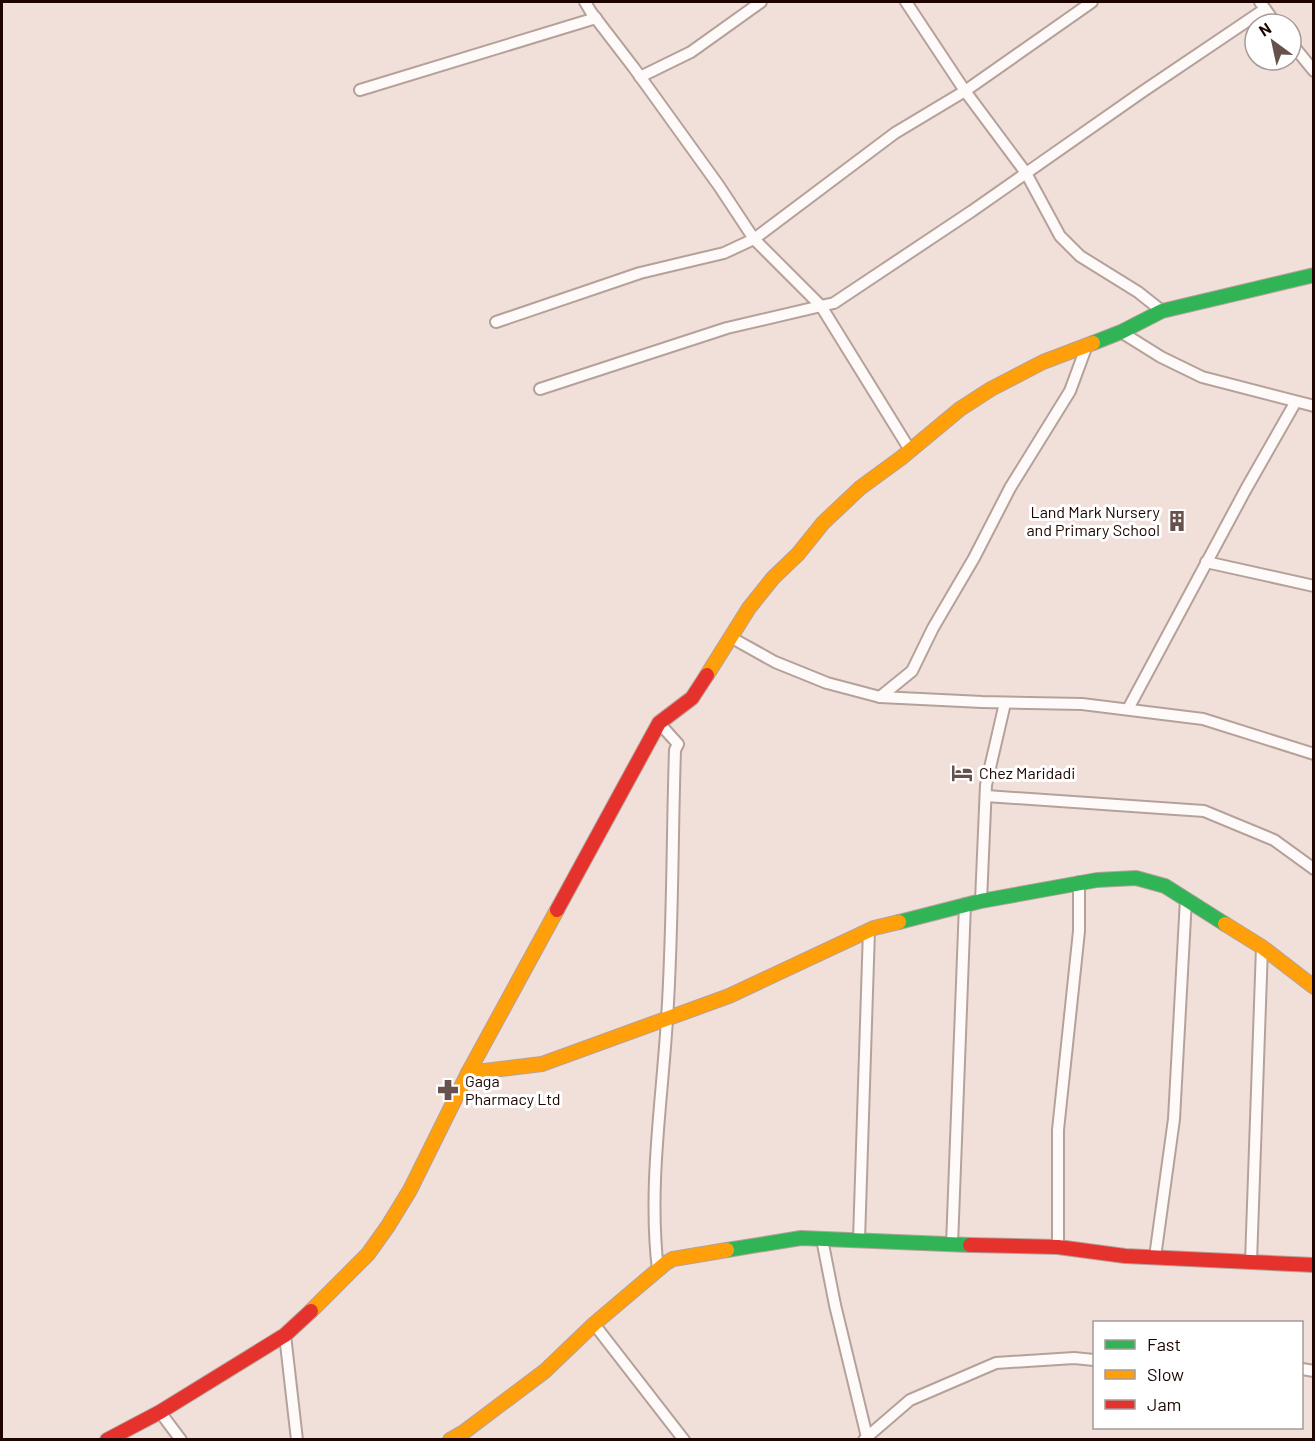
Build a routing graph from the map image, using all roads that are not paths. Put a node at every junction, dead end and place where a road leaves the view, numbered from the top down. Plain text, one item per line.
1 (585, 2) edge
2 (761, 2) edge
3 (906, 2) edge
4 (1092, 2) edge
5 (1262, 4) edge
6 (596, 18) junction
7 (1303, 57) edge
8 (1314, 70) edge
9 (640, 76) junction
10 (360, 90) dead end
11 (965, 91) junction
12 (1026, 173) junction
13 (754, 239) junction
14 (1314, 274) edge
15 (821, 306) junction
16 (1162, 310) junction
17 (496, 322) dead end
18 (1120, 332) junction
19 (1087, 345) junction
20 (540, 389) dead end
21 (1295, 403) junction
22 (1314, 406) edge
23 (910, 450) junction
24 (1206, 562) junction
25 (1314, 586) edge
26 (732, 638) junction
27 (880, 697) junction
28 (1005, 703) junction
29 (1128, 709) junction
30 (659, 723) junction
31 (1314, 754) edge
32 (986, 796) junction
33 (1314, 869) edge
34 (1079, 882) junction
35 (1186, 899) junction
36 (981, 901) junction
37 (965, 904) junction
38 (869, 930) junction
39 (1262, 947) junction
40 (1314, 987) edge
41 (667, 1018) junction
42 (468, 1073) junction
43 (822, 1239) junction
44 (858, 1240) junction
45 (952, 1245) junction
46 (1058, 1247) junction
47 (1155, 1257) junction
48 (1251, 1262) junction
49 (1314, 1265) edge
50 (658, 1270) junction
51 (594, 1324) junction
52 (285, 1335) junction
53 (1093, 1360) edge
54 (160, 1412) junction
55 (865, 1438) edge
56 (107, 1440) edge
57 (181, 1440) edge
58 (297, 1440) edge
59 (450, 1440) edge
60 (684, 1440) edge

1 - 6 street
2 - 9 street
3 - 11 street
4 - 11 street
5 - 12 street
6 - 9 street
6 - 10 street
7 - 8 street
9 - 13 street
11 - 12 street
11 - 13 street
12 - 15 street
12 - 16 street
13 - 15 street
13 - 17 street
14 - 16 street
15 - 20 street
15 - 23 street
16 - 18 street
18 - 19 street
18 - 21 street
19 - 23 street
19 - 27 street
21 - 22 street
21 - 24 street
23 - 26 street
24 - 25 street
24 - 29 street
26 - 27 street
26 - 30 street
27 - 28 street
28 - 29 street
28 - 32 street
29 - 31 street
30 - 41 street
30 - 42 street
32 - 33 street
32 - 36 street
34 - 35 street
34 - 36 street
34 - 46 street
35 - 39 street
35 - 47 street
36 - 37 street
37 - 38 street
37 - 45 street
38 - 41 street
38 - 44 street
39 - 40 street
39 - 48 street
41 - 42 street
41 - 50 street
42 - 52 street
43 - 44 street
43 - 50 street
43 - 55 street
44 - 45 street
45 - 46 street
46 - 47 street
47 - 48 street
48 - 49 street
50 - 51 street
51 - 59 street
51 - 60 street
52 - 54 street
52 - 58 street
53 - 55 street
54 - 56 street
54 - 57 street

